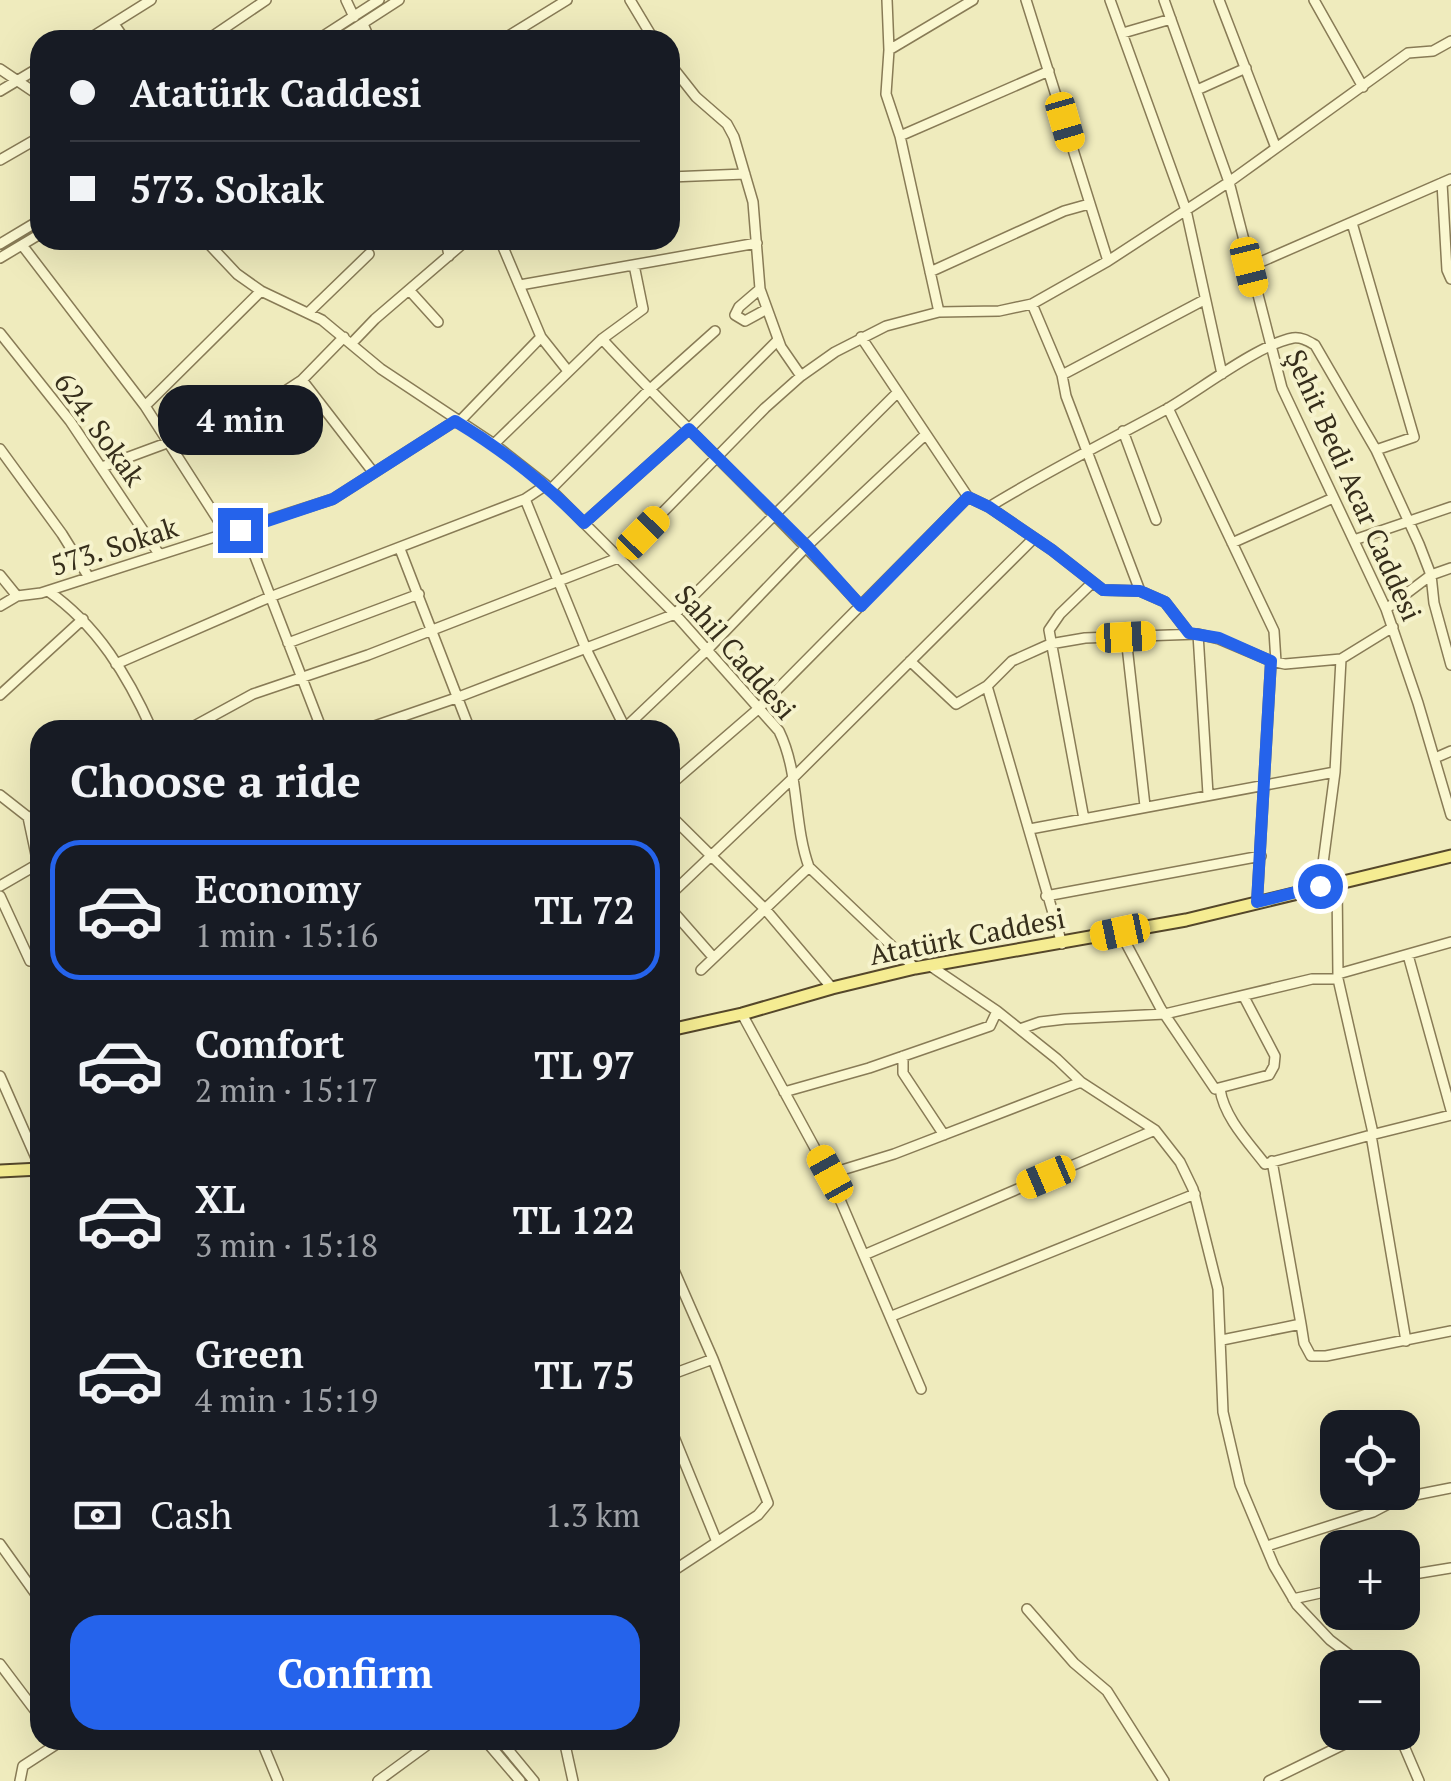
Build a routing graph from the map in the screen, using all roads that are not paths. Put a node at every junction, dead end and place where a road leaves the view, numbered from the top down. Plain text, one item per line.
1 (151, 0) edge
2 (266, 0) edge
3 (346, 0) edge
4 (379, 0) edge
5 (399, 0) edge
6 (567, 0) edge
7 (630, 0) edge
8 (886, 0) edge
9 (973, 0) edge
10 (1026, 0) edge
11 (1110, 0) edge
12 (1164, 0) edge
13 (1218, 0) edge
14 (1314, 0) edge
15 (1171, 19) junction
16 (358, 20) junction
17 (114, 24) junction
18 (104, 30) edge
19 (118, 30) edge
20 (222, 30) edge
21 (338, 30) edge
22 (348, 30) edge
23 (364, 30) edge
24 (518, 30) edge
25 (648, 30) edge
26 (1123, 34) junction
27 (1451, 41) edge
28 (889, 50) junction
29 (1246, 68) junction
30 (0, 70) edge
31 (1049, 70) junction
32 (30, 73) edge
33 (680, 77) edge
34 (18, 80) junction
35 (1363, 87) junction
36 (30, 89) edge
37 (1197, 90) junction
38 (0, 91) edge
39 (900, 136) junction
40 (30, 143) edge
41 (1276, 148) junction
42 (0, 160) edge
43 (744, 174) junction
44 (680, 177) edge
45 (1446, 181) edge
46 (1229, 182) junction
47 (1089, 204) junction
48 (1186, 210) junction
49 (1352, 223) junction
50 (30, 226) edge
51 (30, 240) edge
52 (757, 243) junction
53 (0, 244) edge
54 (22, 245) junction
55 (214, 250) edge
56 (448, 250) edge
57 (456, 250) edge
58 (504, 250) edge
59 (370, 254) dead end
60 (449, 256) junction
61 (0, 258) edge
62 (1108, 261) junction
63 (634, 265) junction
64 (1249, 267) junction
65 (930, 272) junction
66 (1451, 279) edge
67 (520, 286) junction
68 (760, 289) junction
69 (261, 291) junction
70 (410, 291) junction
71 (1204, 300) junction
72 (1032, 304) junction
73 (767, 309) junction
74 (939, 312) junction
75 (308, 313) junction
76 (438, 322) dead end
77 (715, 331) dead end
78 (1, 337) edge
79 (541, 337) junction
80 (861, 337) junction
81 (602, 339) junction
82 (348, 340) junction
83 (778, 340) junction
84 (1270, 348) junction
85 (568, 371) junction
86 (1222, 374) junction
87 (1062, 375) junction
88 (801, 376) junction
89 (302, 380) junction
90 (650, 390) junction
91 (897, 393) junction
92 (145, 406) junction
93 (1168, 408) junction
94 (456, 422) junction
95 (689, 429) junction
96 (1122, 431) junction
97 (924, 436) junction
98 (169, 443) junction
99 (494, 444) junction
100 (0, 449) edge
101 (1087, 450) junction
102 (1376, 450) junction
103 (716, 458) junction
104 (102, 467) junction
105 (373, 472) junction
106 (549, 487) junction
107 (968, 497) junction
108 (1333, 498) junction
109 (525, 499) junction
110 (989, 507) junction
111 (1451, 508) edge
112 (774, 515) junction
113 (1156, 520) dead end
114 (1408, 521) junction
115 (584, 523) junction
116 (244, 528) junction
117 (227, 534) junction
118 (1033, 538) junction
119 (1354, 540) junction
120 (1232, 544) junction
121 (807, 546) junction
122 (400, 549) junction
123 (158, 554) junction
124 (618, 558) junction
125 (1451, 568) edge
126 (0, 575) edge
127 (1431, 575) junction
128 (88, 576) junction
129 (558, 579) junction
130 (1092, 584) junction
131 (48, 590) junction
132 (1140, 591) junction
133 (419, 594) junction
134 (17, 596) junction
135 (270, 597) junction
136 (0, 606) edge
137 (861, 606) junction
138 (1386, 609) junction
139 (675, 614) junction
140 (84, 619) junction
141 (1392, 627) junction
142 (433, 628) junction
143 (1194, 634) junction
144 (1126, 637) junction
145 (288, 643) junction
146 (1050, 644) junction
147 (586, 649) junction
148 (708, 650) junction
149 (1341, 659) junction
150 (910, 661) junction
151 (1274, 662) junction
152 (116, 664) junction
153 (1451, 664) edge
154 (302, 678) junction
155 (988, 686) junction
156 (0, 695) edge
157 (456, 698) junction
158 (758, 709) junction
159 (147, 720) edge
160 (205, 720) edge
161 (318, 720) edge
162 (392, 720) edge
163 (466, 720) edge
164 (622, 720) edge
165 (634, 720) edge
166 (1451, 751) edge
167 (1434, 758) junction
168 (1335, 772) junction
169 (680, 776) edge
170 (794, 777) junction
171 (1266, 784) junction
172 (1208, 794) junction
173 (0, 795) edge
174 (1145, 806) junction
175 (1451, 815) edge
176 (28, 817) joint
177 (1084, 819) junction
178 (680, 825) edge
179 (30, 826) edge
180 (1030, 829) junction
181 (711, 855) junction
182 (1261, 856) junction
183 (1451, 856) edge
184 (809, 867) junction
185 (30, 869) edge
186 (1338, 882) junction
187 (0, 886) edge
188 (680, 886) edge
189 (1320, 886) junction
190 (0, 896) edge
191 (1046, 896) junction
192 (1257, 902) junction
193 (764, 909) junction
194 (680, 919) edge
195 (1120, 932) junction
196 (1451, 942) edge
197 (1062, 944) junction
198 (1408, 956) junction
199 (714, 957) junction
200 (30, 962) dead end
201 (929, 965) junction
202 (914, 968) junction
203 (701, 970) dead end
204 (1338, 976) junction
205 (832, 988) junction
206 (1244, 997) junction
207 (997, 1011) junction
208 (742, 1014) junction
209 (1165, 1014) junction
210 (680, 1028) edge
211 (1020, 1030) junction
212 (903, 1056) junction
213 (0, 1076) edge
214 (1081, 1082) junction
215 (1220, 1089) junction
216 (784, 1092) junction
217 (1451, 1113) edge
218 (1155, 1130) junction
219 (944, 1134) junction
220 (1372, 1134) junction
221 (30, 1145) edge
222 (1272, 1161) junction
223 (30, 1168) edge
224 (0, 1170) edge
225 (830, 1174) junction
226 (1194, 1194) junction
227 (864, 1255) junction
228 (680, 1284) edge
229 (892, 1316) junction
230 (1302, 1324) junction
231 (1451, 1331) edge
232 (1222, 1340) junction
233 (1406, 1341) junction
234 (713, 1359) junction
235 (680, 1371) edge
236 (921, 1389) dead end
237 (680, 1451) edge
238 (1451, 1488) edge
239 (717, 1542) junction
240 (0, 1544) edge
241 (1266, 1546) junction
242 (680, 1566) edge
243 (1451, 1568) edge
244 (1420, 1573) edge
245 (30, 1586) edge
246 (1320, 1592) edge
247 (1293, 1599) junction
248 (1027, 1610) dead end
249 (1343, 1650) edge
250 (0, 1664) edge
251 (30, 1704) edge
252 (47, 1750) edge
253 (264, 1750) edge
254 (420, 1750) edge
255 (494, 1750) edge
256 (508, 1750) edge
257 (566, 1750) edge
258 (1332, 1750) edge
259 (1406, 1750) edge
260 (20, 1781) edge
261 (278, 1781) edge
262 (378, 1781) edge
263 (520, 1781) edge
264 (534, 1781) edge
265 (573, 1781) edge
266 (1164, 1781) edge
267 (1269, 1781) edge
268 (1420, 1781) edge

1 - 17 street
2 - 20 street
3 - 16 street
4 - 16 street
5 - 16 street
6 - 24 street
7 - 25 street
8 - 28 street
9 - 28 street
10 - 31 street
11 - 26 street
12 - 15 street, Şehit Bedi Acar Caddesi
13 - 29 street
14 - 35 street
15 - 26 street
15 - 37 street, Şehit Bedi Acar Caddesi
16 - 21 street
16 - 22 street
16 - 23 street
17 - 18 street
17 - 19 street
26 - 48 street
27 - 35 street
28 - 39 street
29 - 37 street
29 - 41 street
30 - 34 street
31 - 39 street
31 - 47 street
32 - 34 street
33 - 43 street
34 - 36 street
34 - 38 street
35 - 41 street
37 - 46 street, Şehit Bedi Acar Caddesi
39 - 65 street
40 - 42 street
41 - 46 street
43 - 44 street
43 - 52 street
45 - 49 street
45 - 66 street
46 - 48 street
46 - 64 street, Şehit Bedi Acar Caddesi
47 - 62 street
47 - 65 street
48 - 62 street
48 - 71 street
49 - 64 street
49 - 102 street
50 - 53 street
51 - 54 street
52 - 63 street
52 - 68 street
54 - 61 street
54 - 92 street
55 - 69 street, Sahil Caddesi
56 - 60 street
57 - 60 street
58 - 67 street
59 - 75 street
60 - 70 street
62 - 72 street
63 - 67 street
63 - 81 street
64 - 84 street, Şehit Bedi Acar Caddesi
65 - 74 street
67 - 79 street
68 - 73 street
68 - 73 street
69 - 75 street, Sahil Caddesi
69 - 92 street
70 - 76 street
70 - 82 street
71 - 86 street
71 - 87 street
72 - 74 street
72 - 87 street
73 - 83 street
74 - 80 street
75 - 82 street, Sahil Caddesi
77 - 90 street
78 - 104 street, 624. Sokak
79 - 85 street
79 - 94 street, 573. Sokak
80 - 88 street
80 - 91 street
81 - 85 street
81 - 90 street
82 - 89 street
82 - 94 street, Sahil Caddesi
83 - 88 street
83 - 95 street
84 - 86 street
84 - 102 street
84 - 108 street, Şehit Bedi Acar Caddesi
85 - 99 street
86 - 93 street
87 - 101 street
88 - 103 street
89 - 98 street
89 - 105 street
90 - 95 street
90 - 106 street
91 - 97 street
91 - 112 street
92 - 98 street
93 - 96 street
93 - 120 street
94 - 99 street, Sahil Caddesi
94 - 105 street, 573. Sokak
95 - 103 street
95 - 115 street
96 - 101 street
96 - 113 street
97 - 107 street
97 - 121 street
98 - 104 street
98 - 117 street
99 - 106 street, Sahil Caddesi
100 - 128 street
101 - 110 street
101 - 132 street
102 - 114 street
103 - 112 street
103 - 124 street
104 - 123 street, 624. Sokak
105 - 116 street, 573. Sokak
106 - 109 street
106 - 115 street, Sahil Caddesi
107 - 110 street
107 - 137 street
108 - 119 street, Şehit Bedi Acar Caddesi
108 - 120 street
109 - 122 street
109 - 129 street
110 - 118 street
111 - 114 street
112 - 121 street
112 - 139 street
114 - 119 street
114 - 127 street
115 - 124 street, Sahil Caddesi
116 - 117 street, 573. Sokak
116 - 135 street
117 - 123 street, 573. Sokak
118 - 130 street
118 - 150 street
119 - 138 street, Şehit Bedi Acar Caddesi
120 - 151 street
121 - 137 street
121 - 148 street
122 - 133 street
122 - 135 street
123 - 128 street, 573. Sokak
124 - 129 street
124 - 139 street, Sahil Caddesi
125 - 127 street
126 - 134 street
127 - 138 street
127 - 153 street
128 - 131 street, 573. Sokak
129 - 142 street
129 - 147 street
130 - 132 street
130 - 146 street
131 - 134 street, 573. Sokak
131 - 140 street
132 - 143 street
133 - 142 street
133 - 145 street
134 - 136 street, 573. Sokak
135 - 145 street
135 - 152 street
137 - 158 street
138 - 141 street, Şehit Bedi Acar Caddesi
139 - 147 street
139 - 148 street, Sahil Caddesi
140 - 152 street
140 - 156 street
141 - 149 street
141 - 167 street, Şehit Bedi Acar Caddesi
142 - 154 street
142 - 157 street
143 - 144 street
143 - 151 street
143 - 172 street
144 - 146 street
144 - 174 street
145 - 154 street
146 - 155 street
146 - 177 street
147 - 157 street
147 - 164 street
148 - 158 street, Sahil Caddesi
148 - 165 street
149 - 151 street
149 - 168 street
150 - 155 street
150 - 170 street
151 - 171 street
152 - 159 street
154 - 160 street
154 - 161 street
155 - 180 street
157 - 162 street
157 - 163 street
158 - 169 street
158 - 170 street, Sahil Caddesi
166 - 167 street
167 - 175 street, Şehit Bedi Acar Caddesi
168 - 171 street
168 - 189 street
170 - 181 street
170 - 184 street, Sahil Caddesi
171 - 172 street
171 - 182 street
172 - 174 street
173 - 176 street
174 - 177 street
176 - 179 street
177 - 180 street
178 - 181 street
180 - 191 street
181 - 188 street
181 - 193 street
182 - 191 street
182 - 192 street
183 - 186 main road, Atatürk Caddesi
184 - 193 street
184 - 202 street
185 - 187 street
186 - 189 main road, Atatürk Caddesi
186 - 204 street
189 - 192 main road, Atatürk Caddesi
190 - 200 street
191 - 197 street
192 - 195 main road, Atatürk Caddesi
193 - 199 street
193 - 205 street
194 - 199 street
195 - 197 main road, Atatürk Caddesi
195 - 209 street
196 - 198 street
197 - 201 main road, Atatürk Caddesi
198 - 204 street
198 - 217 street
199 - 203 street
201 - 202 main road, Atatürk Caddesi
201 - 207 street
202 - 205 main road, Atatürk Caddesi
204 - 206 street
204 - 220 street
205 - 208 main road, Atatürk Caddesi
206 - 209 street
206 - 215 street
207 - 211 street
207 - 212 street
208 - 210 main road, Atatürk Caddesi
208 - 216 street
209 - 211 street
209 - 215 street
211 - 214 street
212 - 216 street
212 - 219 street
213 - 221 street
214 - 218 street
214 - 219 street
215 - 222 street
216 - 225 street
217 - 220 street
218 - 226 street
218 - 227 street
219 - 225 street
220 - 222 street
220 - 233 street
222 - 230 street
223 - 224 main road
225 - 227 street
226 - 229 street
226 - 232 street
227 - 229 street
228 - 234 street
229 - 236 street
230 - 232 street
230 - 233 street
231 - 233 street
232 - 241 street
234 - 235 street
234 - 239 street
237 - 239 street
238 - 241 street
239 - 242 street
240 - 245 street
241 - 247 street
243 - 244 street
246 - 247 street
247 - 249 street
248 - 266 street
250 - 251 street
252 - 260 street
253 - 261 street
254 - 262 street
255 - 263 street
256 - 264 street
257 - 265 street
258 - 267 street
259 - 268 street

